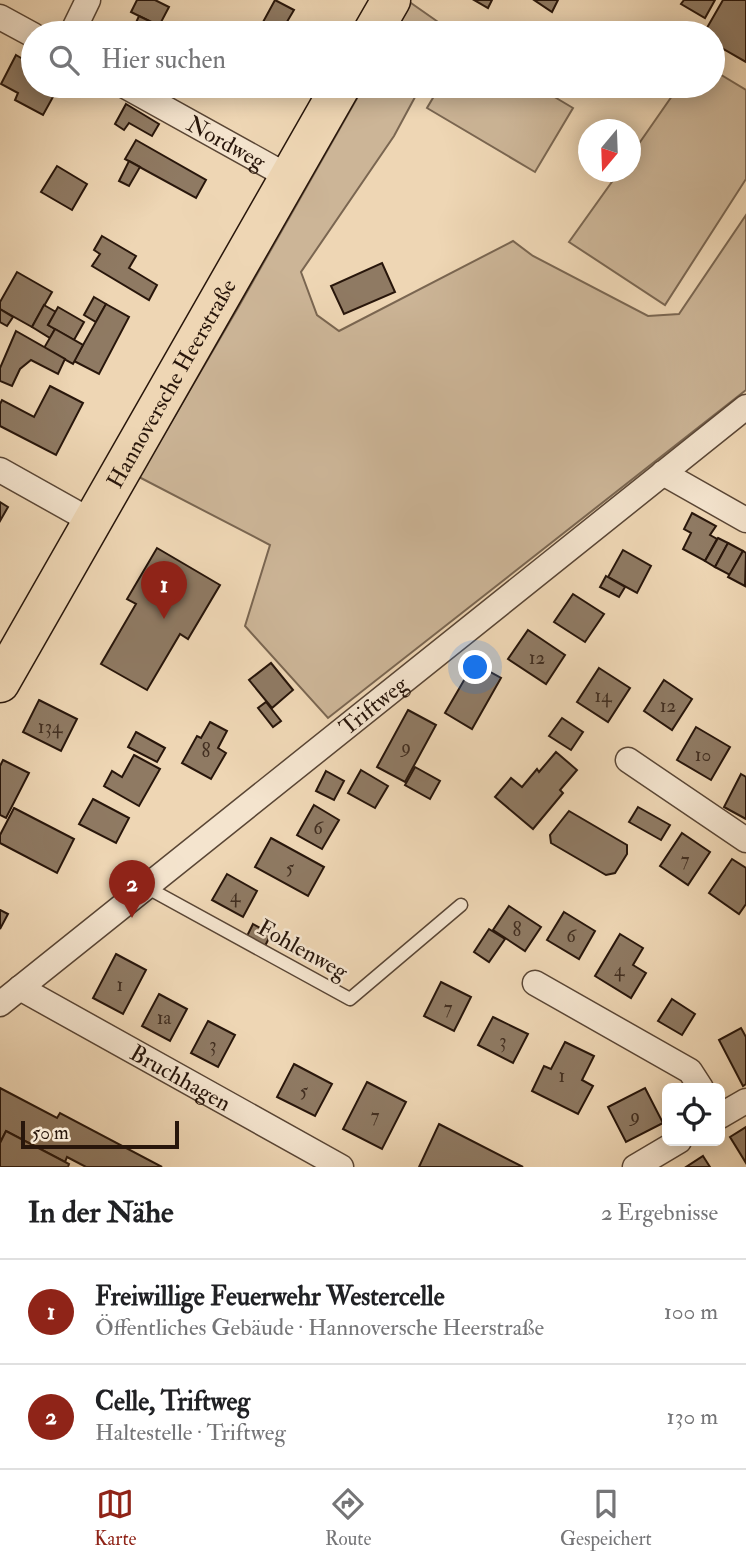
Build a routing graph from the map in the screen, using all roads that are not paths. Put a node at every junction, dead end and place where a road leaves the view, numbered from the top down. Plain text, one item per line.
1 (88, 0) edge
2 (391, 0) edge
3 (0, 17) edge
4 (78, 21) edge
5 (379, 21) edge
6 (21, 28) edge
7 (147, 98) edge
8 (334, 98) edge
9 (289, 177) junction
10 (746, 407) edge
11 (0, 470) edge
12 (663, 473) junction
13 (746, 520) edge
14 (91, 521) junction
15 (0, 683) edge
16 (628, 760) dead end
17 (746, 840) edge
18 (146, 887) junction
19 (461, 905) dead end
20 (535, 983) dead end
21 (20, 988) junction
22 (0, 1004) edge
23 (698, 1083) edge
24 (746, 1101) edge
25 (725, 1113) edge
26 (671, 1146) edge
27 (341, 1167) edge
28 (635, 1167) edge

1 - 4 street
2 - 5 main road
3 - 6 street
7 - 9 street, Nordweg
8 - 9 main road, Hannoversche Heerstraße
9 - 14 main road, Hannoversche Heerstraße
10 - 12 street, Triftweg
11 - 14 street
12 - 13 street
12 - 18 street, Triftweg
14 - 15 main road, Hannoversche Heerstraße
16 - 17 street
18 - 19 lane, Fohlenweg
18 - 21 street, Triftweg
20 - 23 street
21 - 22 street, Triftweg
21 - 27 street, Bruchhagen
24 - 25 street
26 - 28 street

